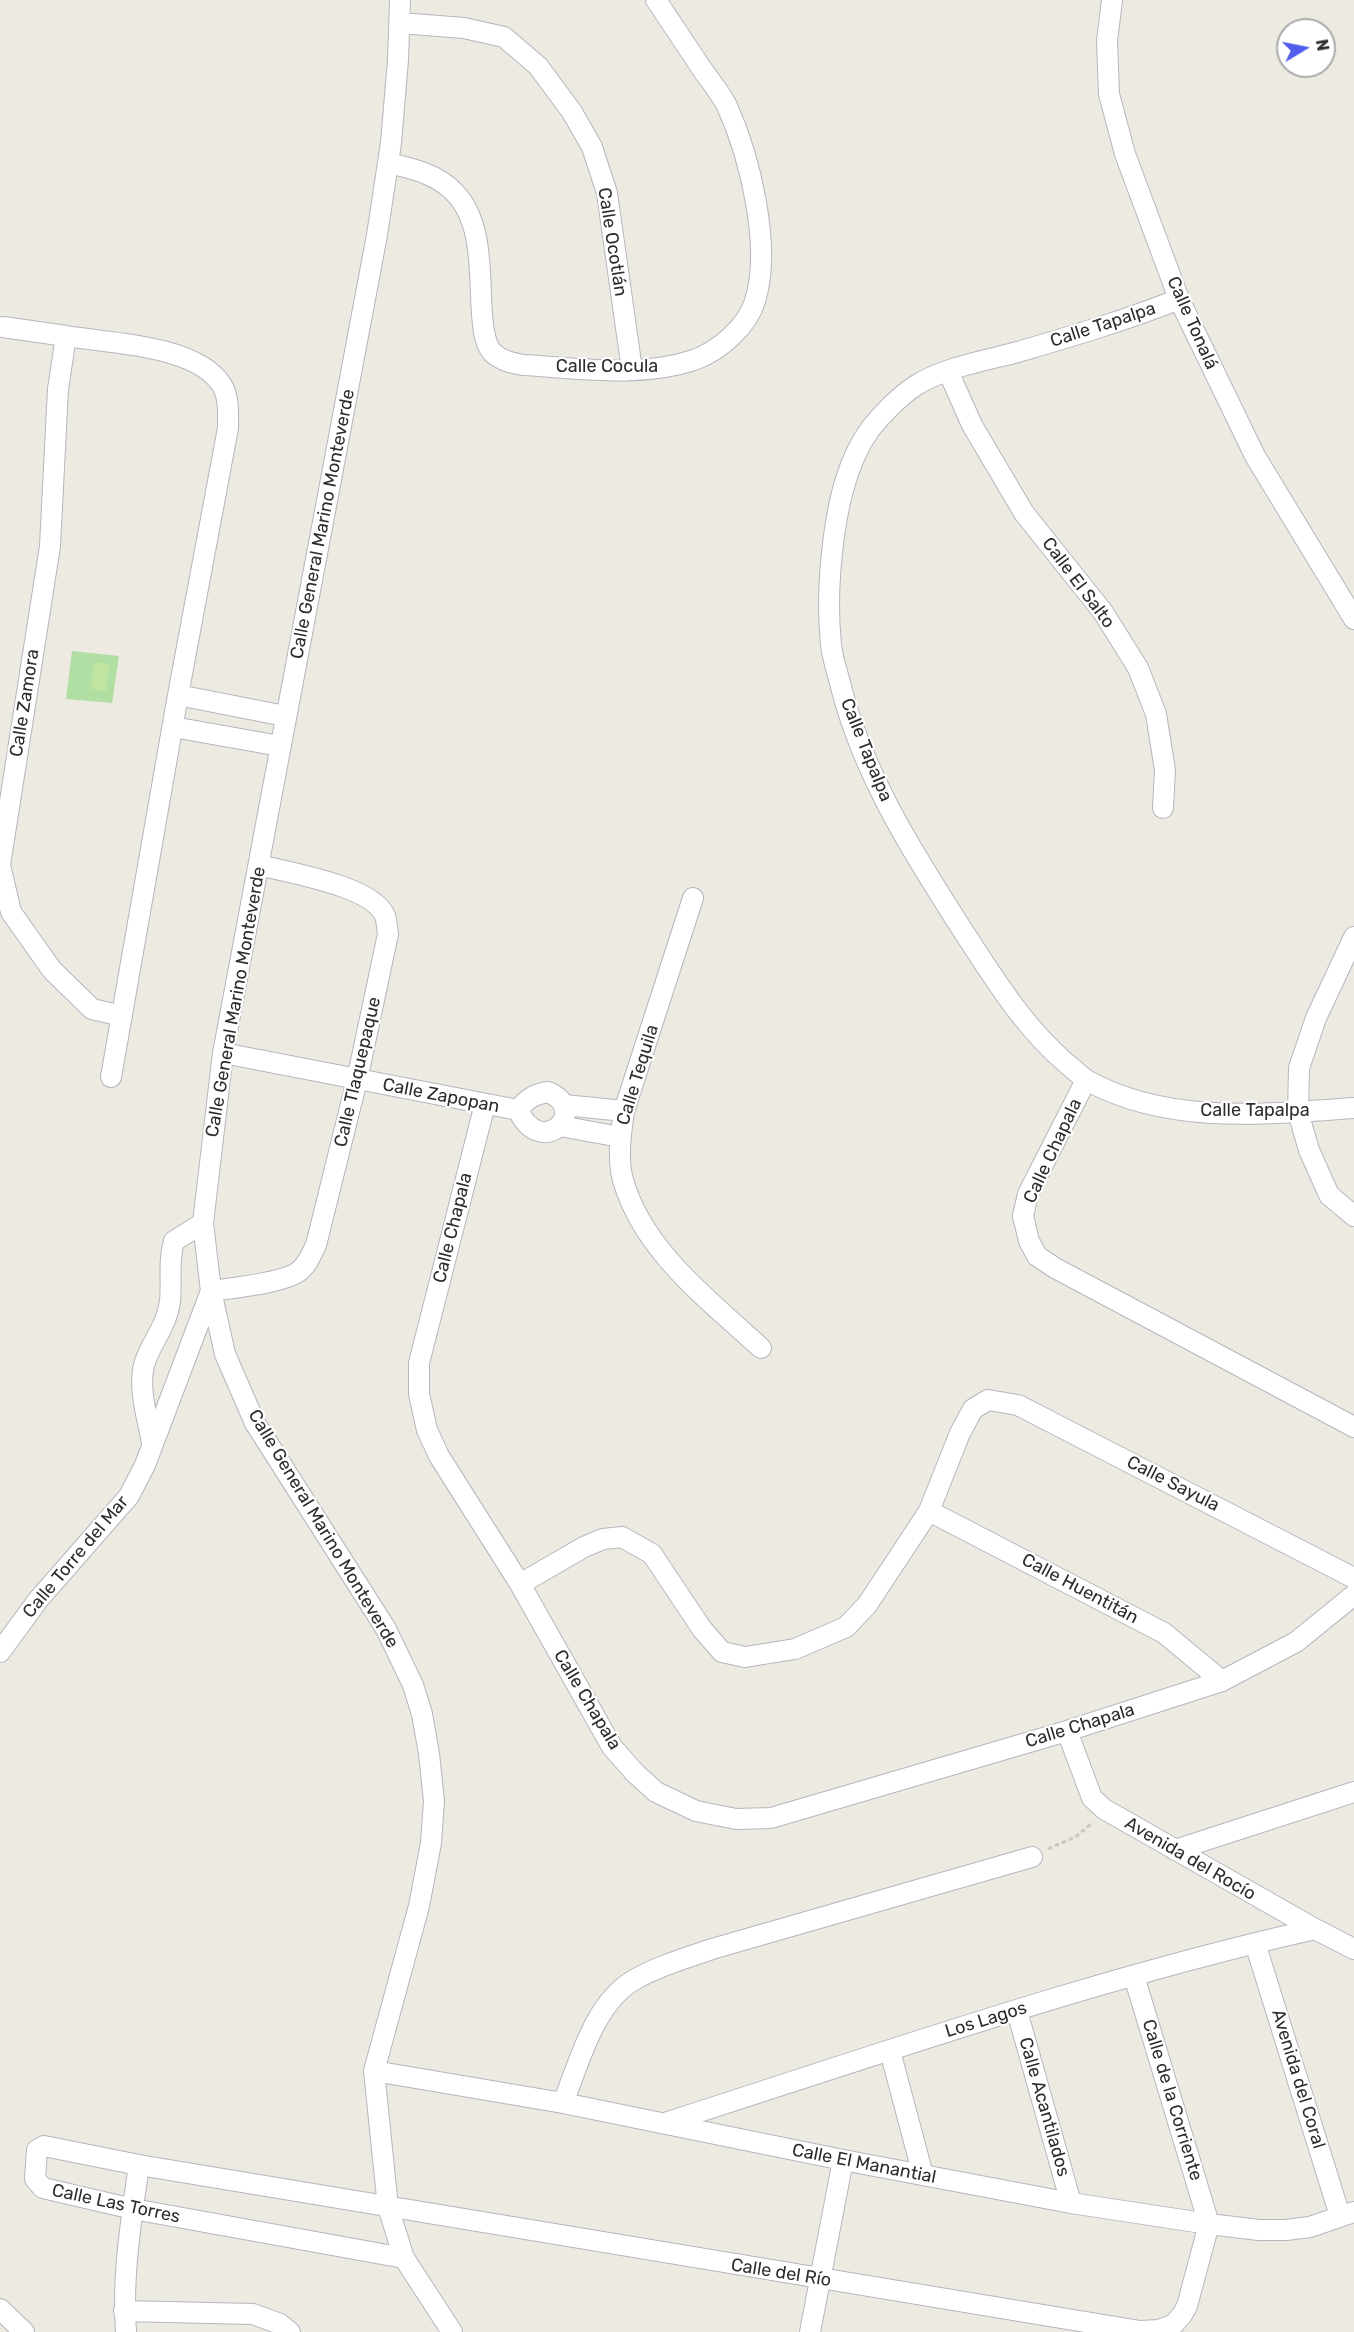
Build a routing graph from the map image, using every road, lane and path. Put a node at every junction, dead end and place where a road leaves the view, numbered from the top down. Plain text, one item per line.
1 (400, 0) edge
2 (656, 0) edge
3 (1112, 0) edge
4 (400, 23) junction
5 (388, 163) junction
6 (1179, 299) junction
7 (3, 327) dead end
8 (66, 336) junction
9 (632, 370) junction
10 (948, 371) junction
11 (1354, 619) edge
12 (178, 694) junction
13 (285, 716) junction
14 (172, 727) junction
15 (280, 746) junction
16 (1162, 808) dead end
17 (259, 865) junction
18 (693, 898) dead end
19 (1354, 937) edge
20 (122, 1017) junction
21 (224, 1053) junction
22 (111, 1077) dead end
23 (357, 1080) junction
24 (1086, 1080) junction
25 (485, 1104) junction
26 (564, 1105) junction
27 (1354, 1108) edge
28 (518, 1110) junction
29 (624, 1111) junction
30 (1298, 1112) junction
31 (560, 1126) junction
32 (620, 1137) junction
33 (1354, 1216) edge
34 (203, 1223) junction
35 (211, 1291) junction
36 (761, 1348) dead end
37 (1354, 1427) edge
38 (152, 1447) junction
39 (929, 1510) junction
40 (1354, 1578) edge
41 (520, 1584) junction
42 (1354, 1595) edge
43 (0, 1652) edge
44 (1221, 1681) junction
45 (1067, 1731) junction
46 (1354, 1792) edge
47 (1104, 1809) junction
48 (1175, 1850) junction
49 (1032, 1857) joint
50 (1314, 1929) junction
51 (1255, 1943) junction
52 (1354, 1949) edge
53 (1134, 1976) junction
54 (1017, 2011) junction
55 (890, 2050) junction
56 (375, 2072) junction
57 (563, 2103) junction
58 (662, 2124) junction
59 (843, 2160) junction
60 (139, 2165) junction
61 (923, 2175) junction
62 (1071, 2202) junction
63 (388, 2208) junction
64 (133, 2209) junction
65 (1347, 2214) edge
66 (1209, 2224) junction
67 (404, 2258) junction
68 (821, 2279) junction
69 (0, 2309) edge
70 (124, 2311) junction
71 (24, 2332) edge
72 (126, 2332) edge
73 (290, 2332) edge
74 (452, 2332) edge
75 (810, 2332) edge

1 - 4 street, Calle General Marino Monteverde
2 - 9 street, Calle Cocula
3 - 6 street, Calle Tonalá
4 - 5 street, Calle General Marino Monteverde
4 - 9 street, Calle Ocotlán
5 - 9 street, Calle Cocula
5 - 13 street, Calle General Marino Monteverde
6 - 10 street, Calle Tapalpa
6 - 11 street, Calle Tonalá
7 - 8 street
8 - 12 street
8 - 20 street, Calle Zamora
10 - 16 street, Calle El Salto
10 - 24 street, Calle Tapalpa
12 - 13 street
12 - 14 street
13 - 15 street, Calle General Marino Monteverde
14 - 15 street
14 - 20 street
15 - 17 street, Calle General Marino Monteverde
17 - 21 street, Calle General Marino Monteverde
17 - 23 street, Calle Tlaquepaque
18 - 29 street, Calle Tequila
19 - 30 street
20 - 22 street
21 - 23 street, Calle Zapopan
21 - 34 street, Calle General Marino Monteverde
23 - 25 street, Calle Zapopan
23 - 35 street, Calle Tlaquepaque
24 - 30 street, Calle Tapalpa
24 - 37 street, Calle Chapala
25 - 28 street, Calle Zapopan
25 - 41 street, Calle Chapala
26 - 28 street, Calle Zapopan
26 - 29 street, Calle Zapopan
26 - 31 street
27 - 30 street, Calle Tapalpa
28 - 31 street, Calle Zapopan
29 - 32 street, Calle Tequila
30 - 33 street
31 - 32 street, Calle Zapopan
32 - 36 street, Calle Tequila
34 - 35 street, Calle General Marino Monteverde
34 - 38 street
35 - 38 street, Calle Torre del Mar
35 - 56 street, Calle General Marino Monteverde
38 - 43 street, Calle Torre del Mar
39 - 40 street, Calle Sayula
39 - 41 street
39 - 44 street, Calle Huentitán
41 - 45 street, Calle Chapala
42 - 44 street, Calle Chapala
44 - 45 street, Calle Chapala
45 - 47 street, Avenida del Rocío
46 - 48 street
47 - 48 street, Avenida del Rocío
47 - 49 path
48 - 50 street, Avenida del Rocío
49 - 57 street
50 - 51 street, Los Lagos
50 - 52 street, Avenida del Rocío
51 - 53 street, Los Lagos
51 - 65 street, Avenida del Coral
53 - 54 street, Los Lagos
53 - 66 street, Calle de la Corriente
54 - 55 street, Los Lagos
54 - 62 street, Calle Acantilados
55 - 58 street, Los Lagos
55 - 61 street
56 - 57 street, Calle El Manantial
56 - 63 street, Calle General Marino Monteverde
57 - 58 street, Calle El Manantial
58 - 59 street, Calle El Manantial
59 - 61 street, Calle El Manantial
59 - 68 street
60 - 63 street, Calle Las Torres
60 - 64 street
60 - 64 street, Calle Las Torres
61 - 62 street, Calle El Manantial
62 - 66 street, Calle El Manantial
63 - 67 street, Calle General Marino Monteverde
63 - 68 street, Calle del Río
64 - 67 street, Calle Las Torres
64 - 70 street
65 - 66 street, Calle El Manantial
66 - 68 street, Calle del Río
67 - 74 street, Calle General Marino Monteverde
68 - 75 street
69 - 71 street
70 - 72 street
70 - 73 street

